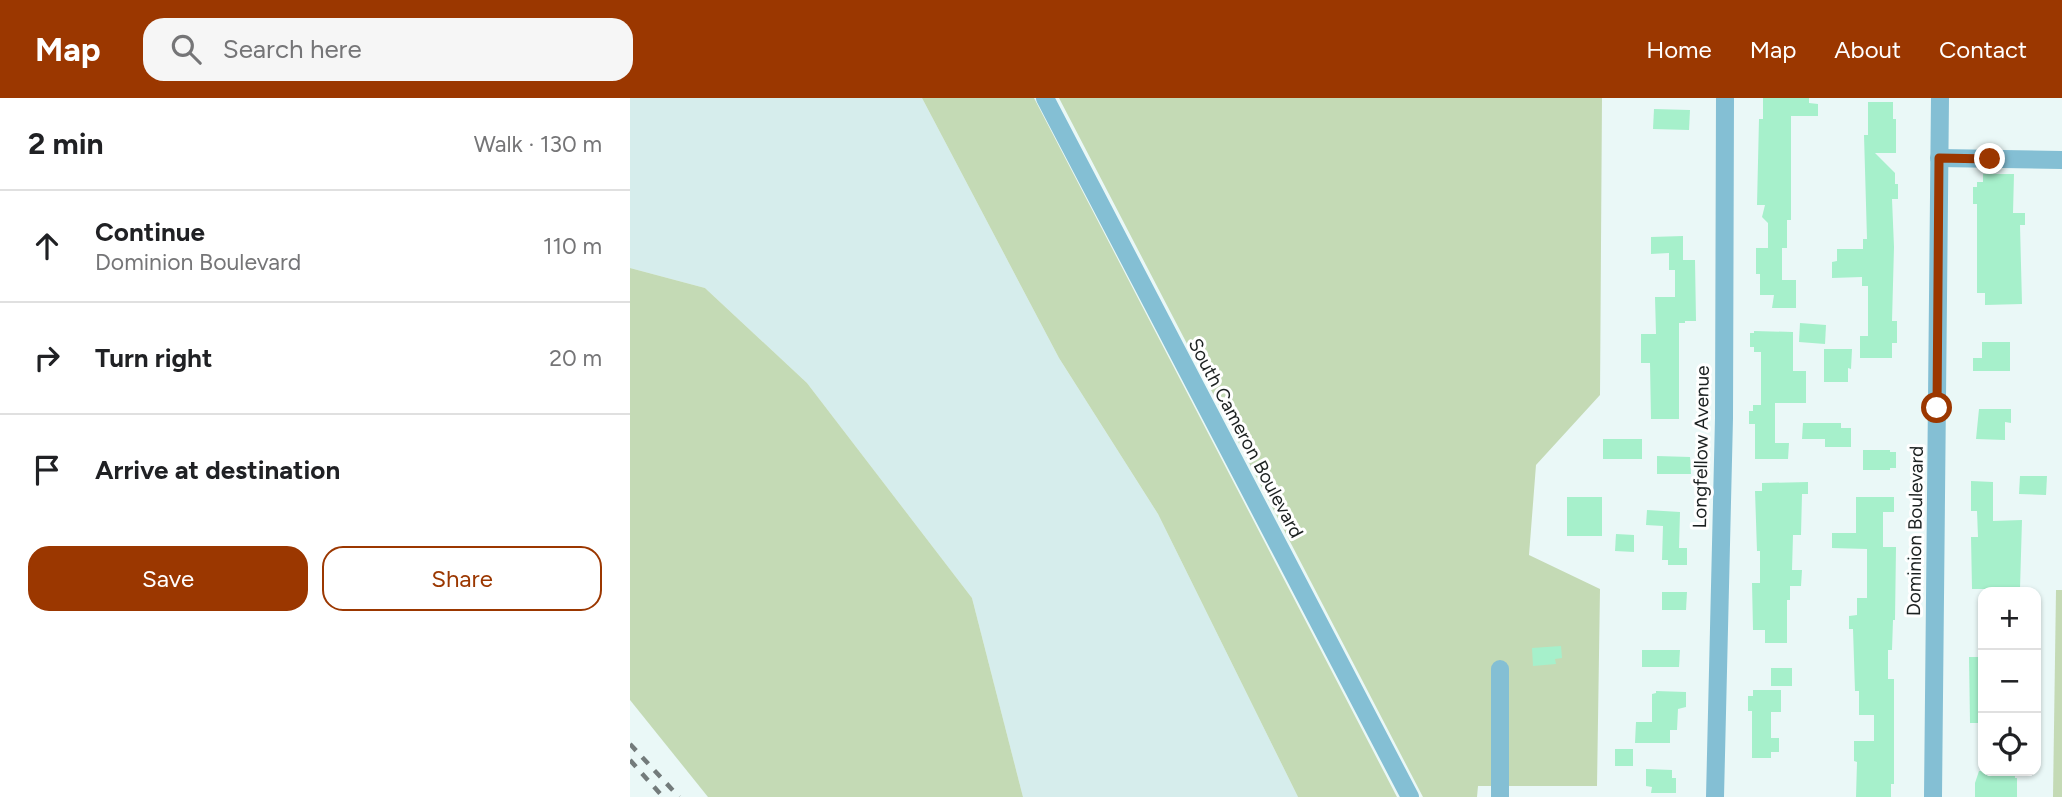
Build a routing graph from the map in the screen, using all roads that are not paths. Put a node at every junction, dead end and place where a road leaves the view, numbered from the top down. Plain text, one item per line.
1 (1045, 98) edge
2 (1725, 98) edge
3 (1940, 98) edge
4 (1939, 158) junction
5 (2062, 160) edge
6 (1500, 669) dead end
7 (1410, 797) edge
8 (1500, 797) edge
9 (1715, 797) edge
10 (1933, 797) edge

1 - 7 street, South Cameron Boulevard
2 - 9 street, Longfellow Avenue
3 - 4 street, Dominion Boulevard
4 - 5 street
4 - 10 street, Dominion Boulevard
6 - 8 street

